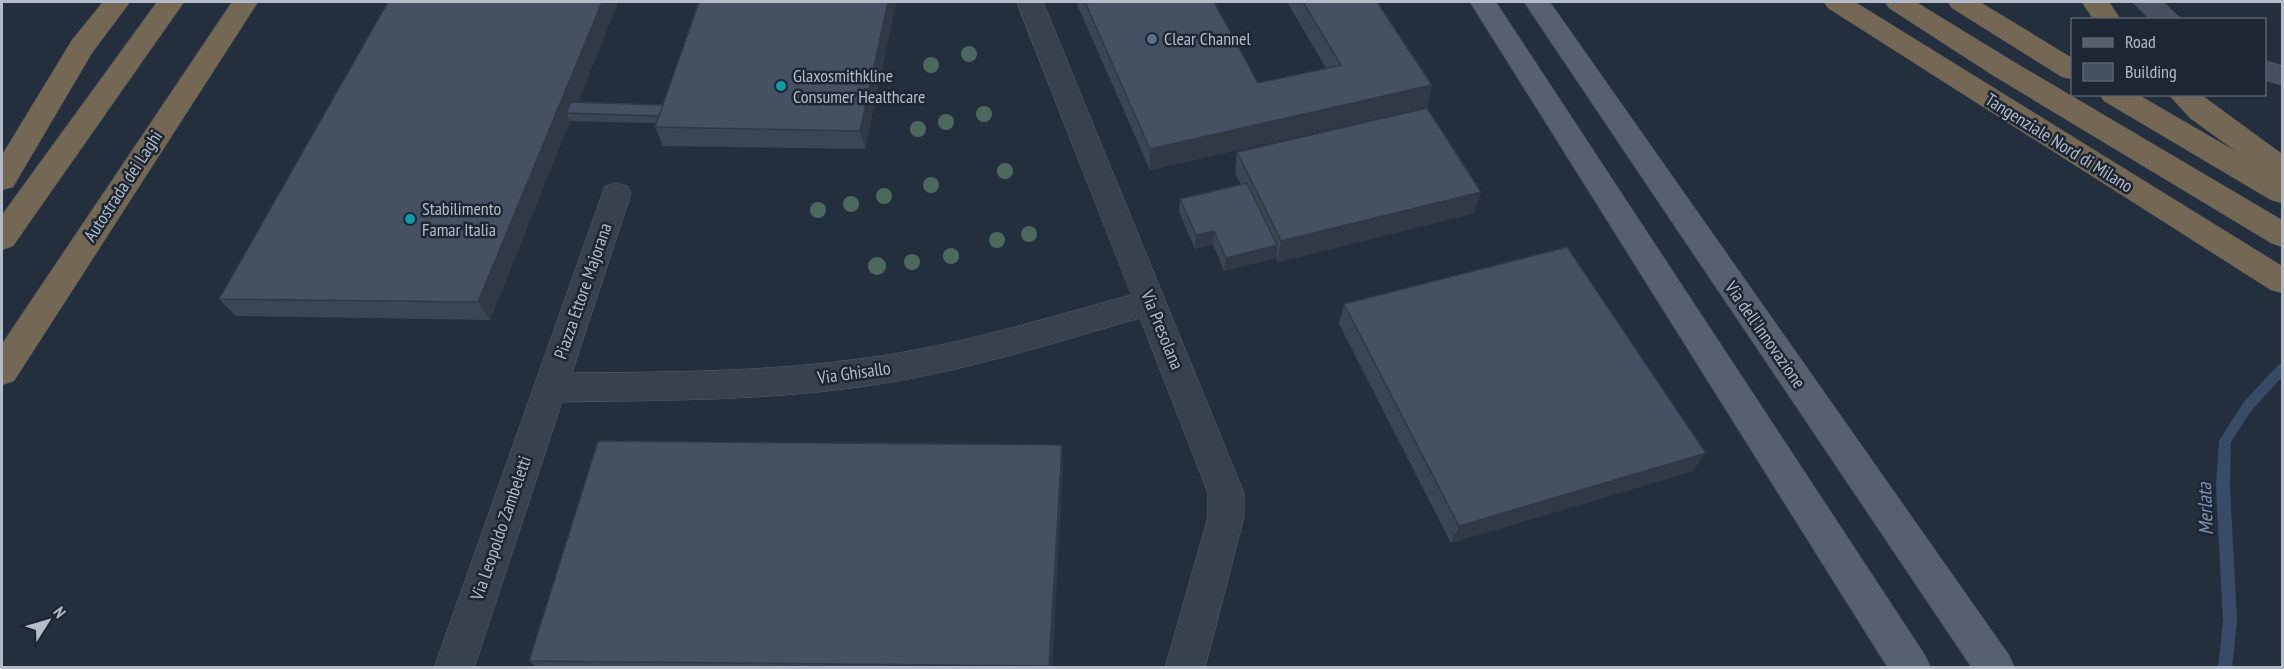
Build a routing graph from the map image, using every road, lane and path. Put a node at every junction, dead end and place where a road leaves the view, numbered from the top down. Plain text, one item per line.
1 (117, 2) edge
2 (171, 2) edge
3 (245, 2) edge
4 (1030, 2) edge
5 (1483, 2) edge
6 (1537, 2) edge
7 (1837, 2) edge
8 (1898, 2) edge
9 (1961, 2) edge
10 (2095, 2) edge
11 (2146, 2) edge
12 (2107, 18) edge
13 (2166, 18) edge
14 (2071, 69) edge
15 (2266, 69) edge
16 (2283, 76) edge
17 (2117, 96) edge
18 (2184, 96) edge
19 (2283, 169) edge
20 (2, 179) edge
21 (2283, 192) edge
22 (616, 194) dead end
23 (2283, 235) edge
24 (2, 238) edge
25 (2283, 281) edge
26 (1151, 302) junction
27 (2, 371) edge
28 (549, 388) junction
29 (454, 668) edge
30 (1185, 668) edge
31 (1911, 668) edge
32 (1995, 668) edge

1 - 20 highway
2 - 24 highway
3 - 27 highway, Autostrada dei Laghi
4 - 26 street, Via Presolana
5 - 31 main road
6 - 32 main road, Via dell'Innovazione
7 - 25 highway, Tangenziale Nord di Milano
8 - 23 highway, Tangenziale Nord di Milano
9 - 14 highway
10 - 12 highway
11 - 13 street
15 - 16 street
17 - 21 highway
18 - 19 highway
22 - 28 street, Piazza Ettore Majorana
26 - 28 street, Via Ghisallo
26 - 30 street, Via Presolana
28 - 29 street, Via Leopoldo Zambeletti

